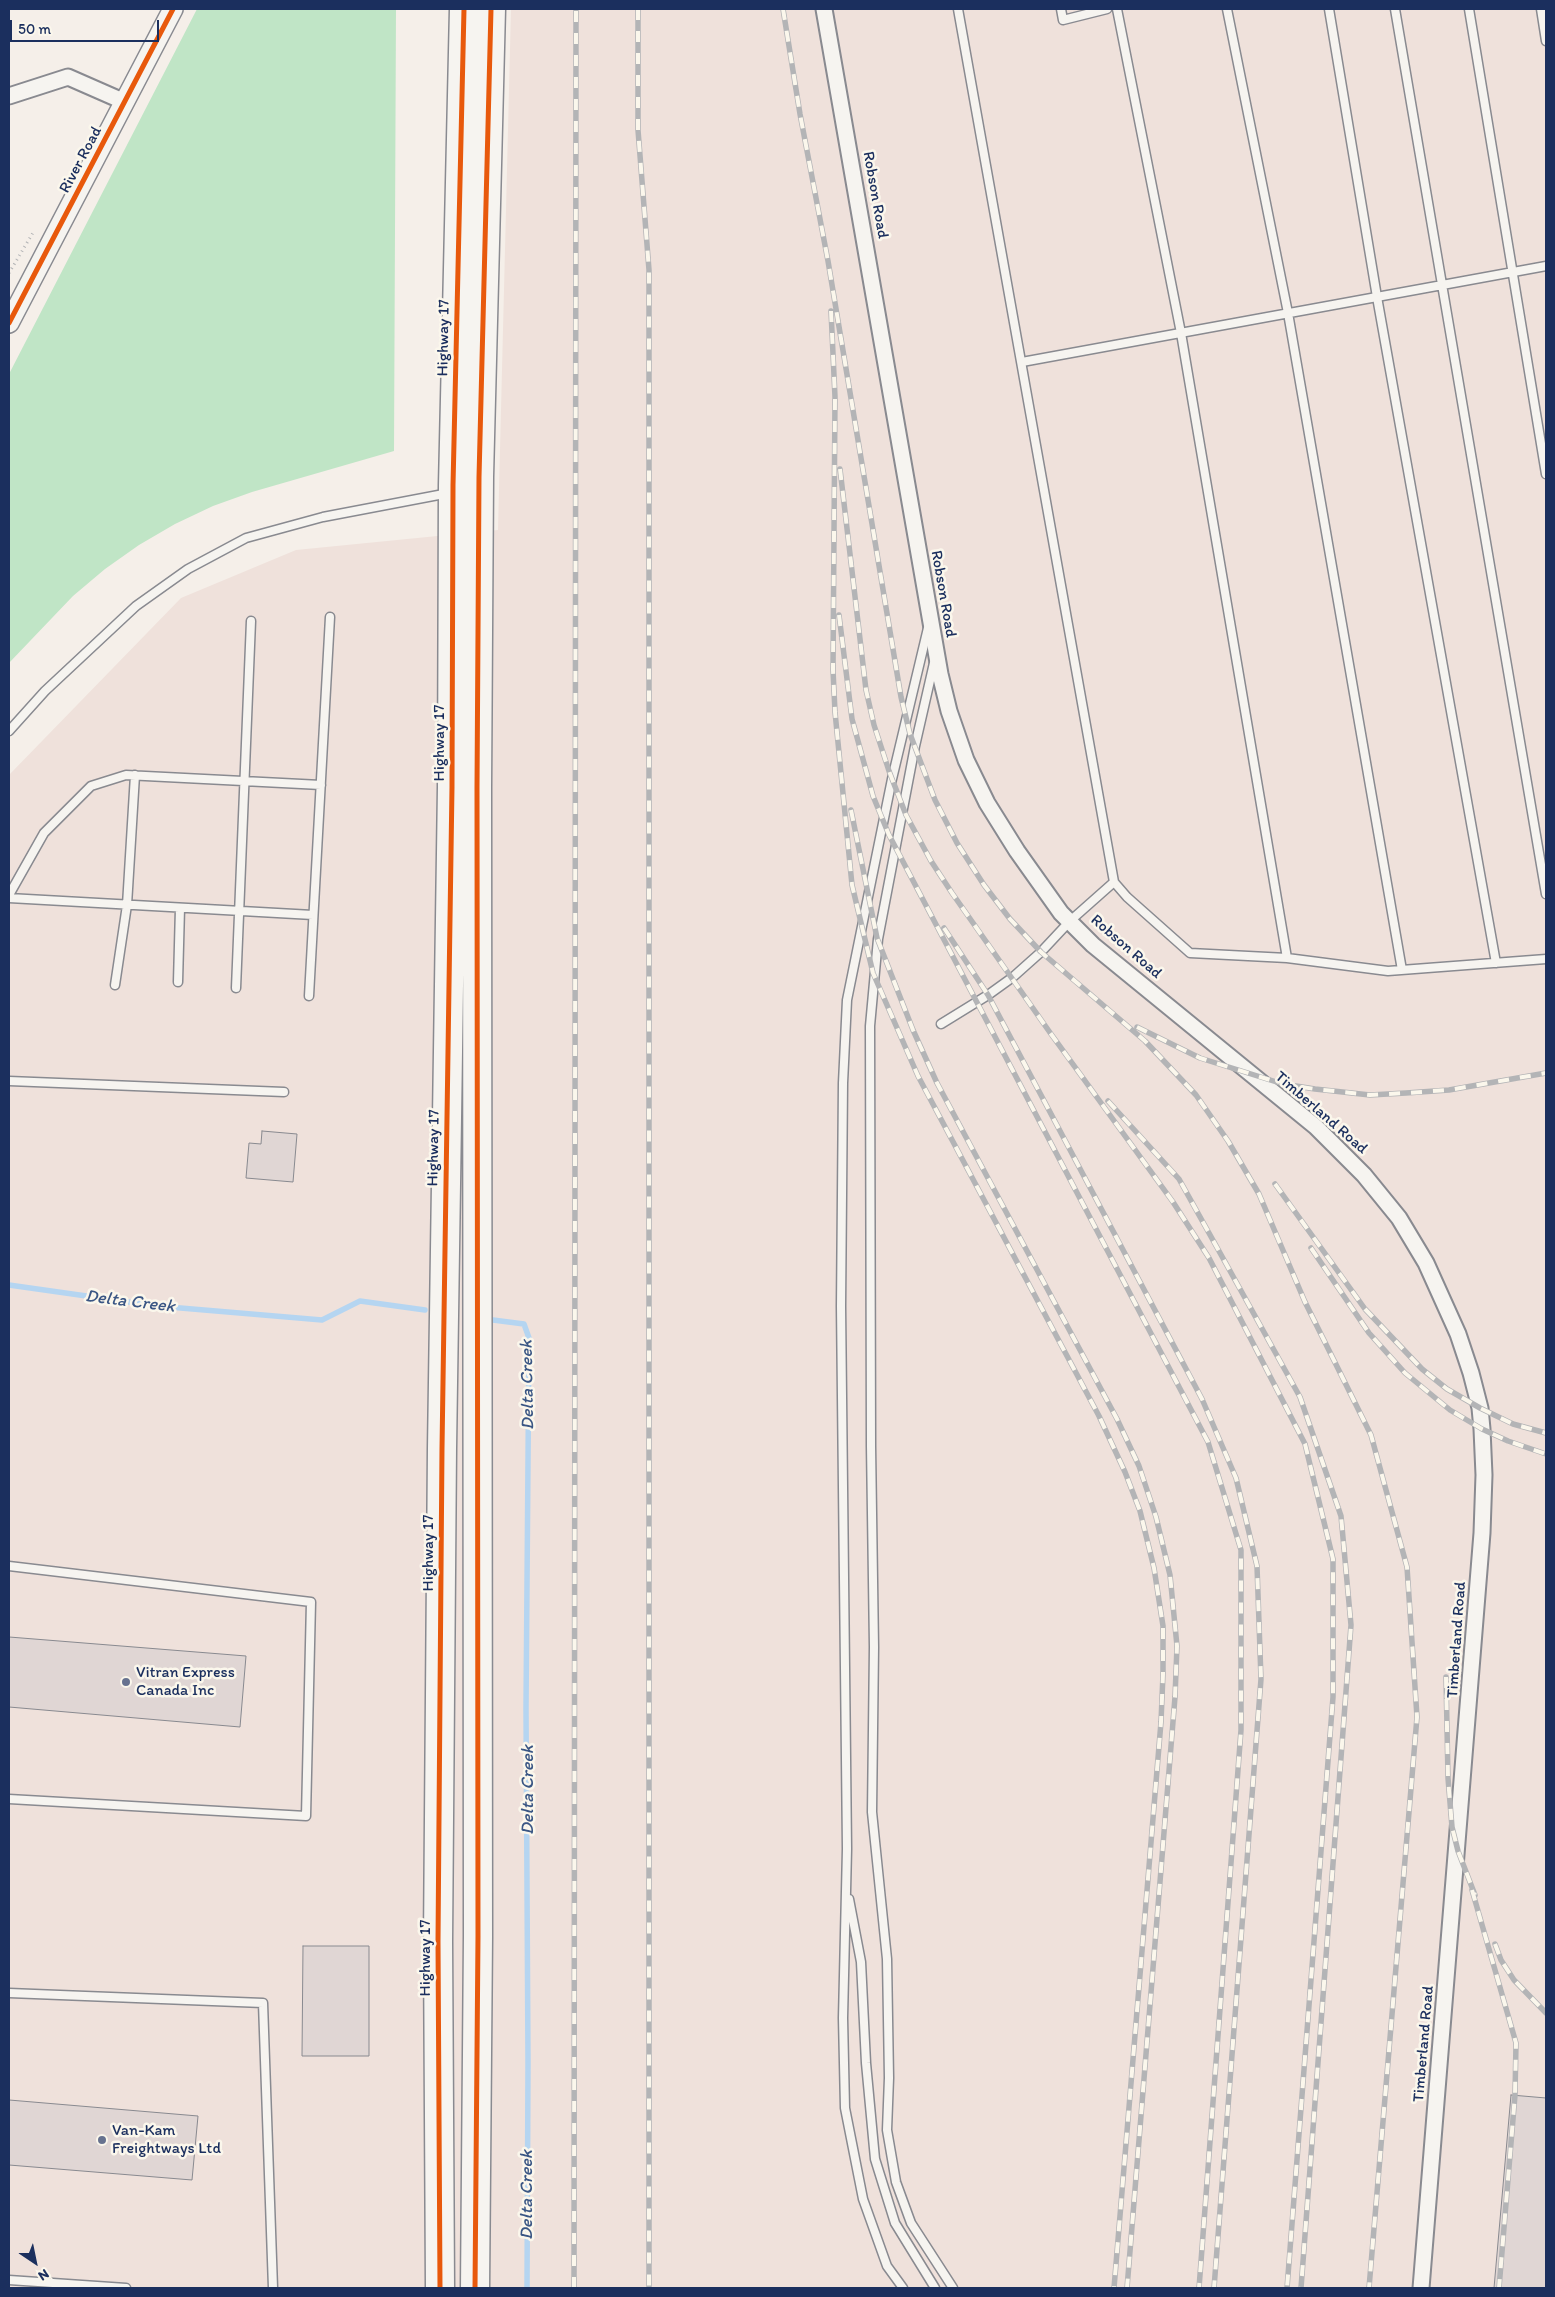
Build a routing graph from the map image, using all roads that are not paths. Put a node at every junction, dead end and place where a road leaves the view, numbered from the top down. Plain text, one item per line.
1 (173, 9) edge
2 (464, 9) edge
3 (491, 9) edge
4 (824, 9) edge
5 (958, 9) edge
6 (1061, 9) edge
7 (1106, 9) edge
8 (1117, 9) edge
9 (1227, 9) edge
10 (1329, 9) edge
11 (1395, 9) edge
12 (1469, 9) edge
13 (1541, 9) edge
14 (1546, 41) edge
15 (9, 96) edge
16 (125, 102) junction
17 (1546, 266) edge
18 (1513, 272) junction
19 (1442, 285) junction
20 (1377, 297) junction
21 (1288, 313) junction
22 (9, 323) edge
23 (1181, 333) junction
24 (1022, 362) junction
25 (1546, 474) edge
26 (453, 492) junction
27 (330, 617) dead end
28 (930, 619) junction
29 (251, 621) dead end
30 (936, 653) junction
31 (9, 730) edge
32 (136, 775) junction
33 (244, 781) junction
34 (321, 785) junction
35 (1114, 882) junction
36 (1546, 894) edge
37 (9, 897) edge
38 (127, 905) junction
39 (180, 908) junction
40 (239, 911) junction
41 (314, 915) junction
42 (1070, 921) junction
43 (1286, 958) junction
44 (1546, 959) edge
45 (1496, 963) junction
46 (1402, 970) junction
47 (178, 982) dead end
48 (116, 985) dead end
49 (236, 988) dead end
50 (309, 996) dead end
51 (941, 1024) dead end
52 (1250, 1074) joint
53 (9, 1081) edge
54 (284, 1092) dead end
55 (9, 1566) edge
56 (9, 1799) edge
57 (846, 1885) junction
58 (9, 1993) edge
59 (9, 2280) edge
60 (126, 2288) edge
61 (274, 2288) edge
62 (440, 2288) edge
63 (475, 2288) edge
64 (903, 2288) edge
65 (935, 2288) edge
66 (952, 2288) edge
67 (1421, 2288) edge

1 - 16 street, River Road
2 - 26 highway, Highway 17
3 - 63 highway
4 - 28 street, Robson Road
5 - 24 lane
6 - 7 lane
8 - 23 lane
9 - 21 lane
10 - 20 lane
11 - 19 lane
12 - 18 lane
13 - 14 lane
15 - 16 street
16 - 22 street, River Road
17 - 18 lane
18 - 19 lane
18 - 25 lane
19 - 20 lane
19 - 36 lane
20 - 21 lane
20 - 45 lane
21 - 23 lane
21 - 46 lane
23 - 24 lane
23 - 43 lane
24 - 35 lane
26 - 31 lane
26 - 62 highway, Highway 17
27 - 34 lane
28 - 30 street, Robson Road
28 - 57 lane
29 - 33 lane
30 - 42 street, Robson Road
30 - 66 lane
32 - 33 lane
32 - 37 lane
32 - 38 lane
33 - 34 lane
33 - 40 lane
34 - 41 lane
35 - 42 lane
35 - 43 lane
37 - 38 lane
38 - 39 lane
38 - 48 lane
39 - 40 lane
39 - 47 lane
40 - 41 lane
40 - 49 lane
41 - 50 lane
42 - 51 lane
42 - 52 street, Robson Road
43 - 46 lane
44 - 45 lane
45 - 46 lane
52 - 67 street, Timberland Road
53 - 54 lane
55 - 56 lane
57 - 64 lane
57 - 65 lane
58 - 61 lane
59 - 60 lane

